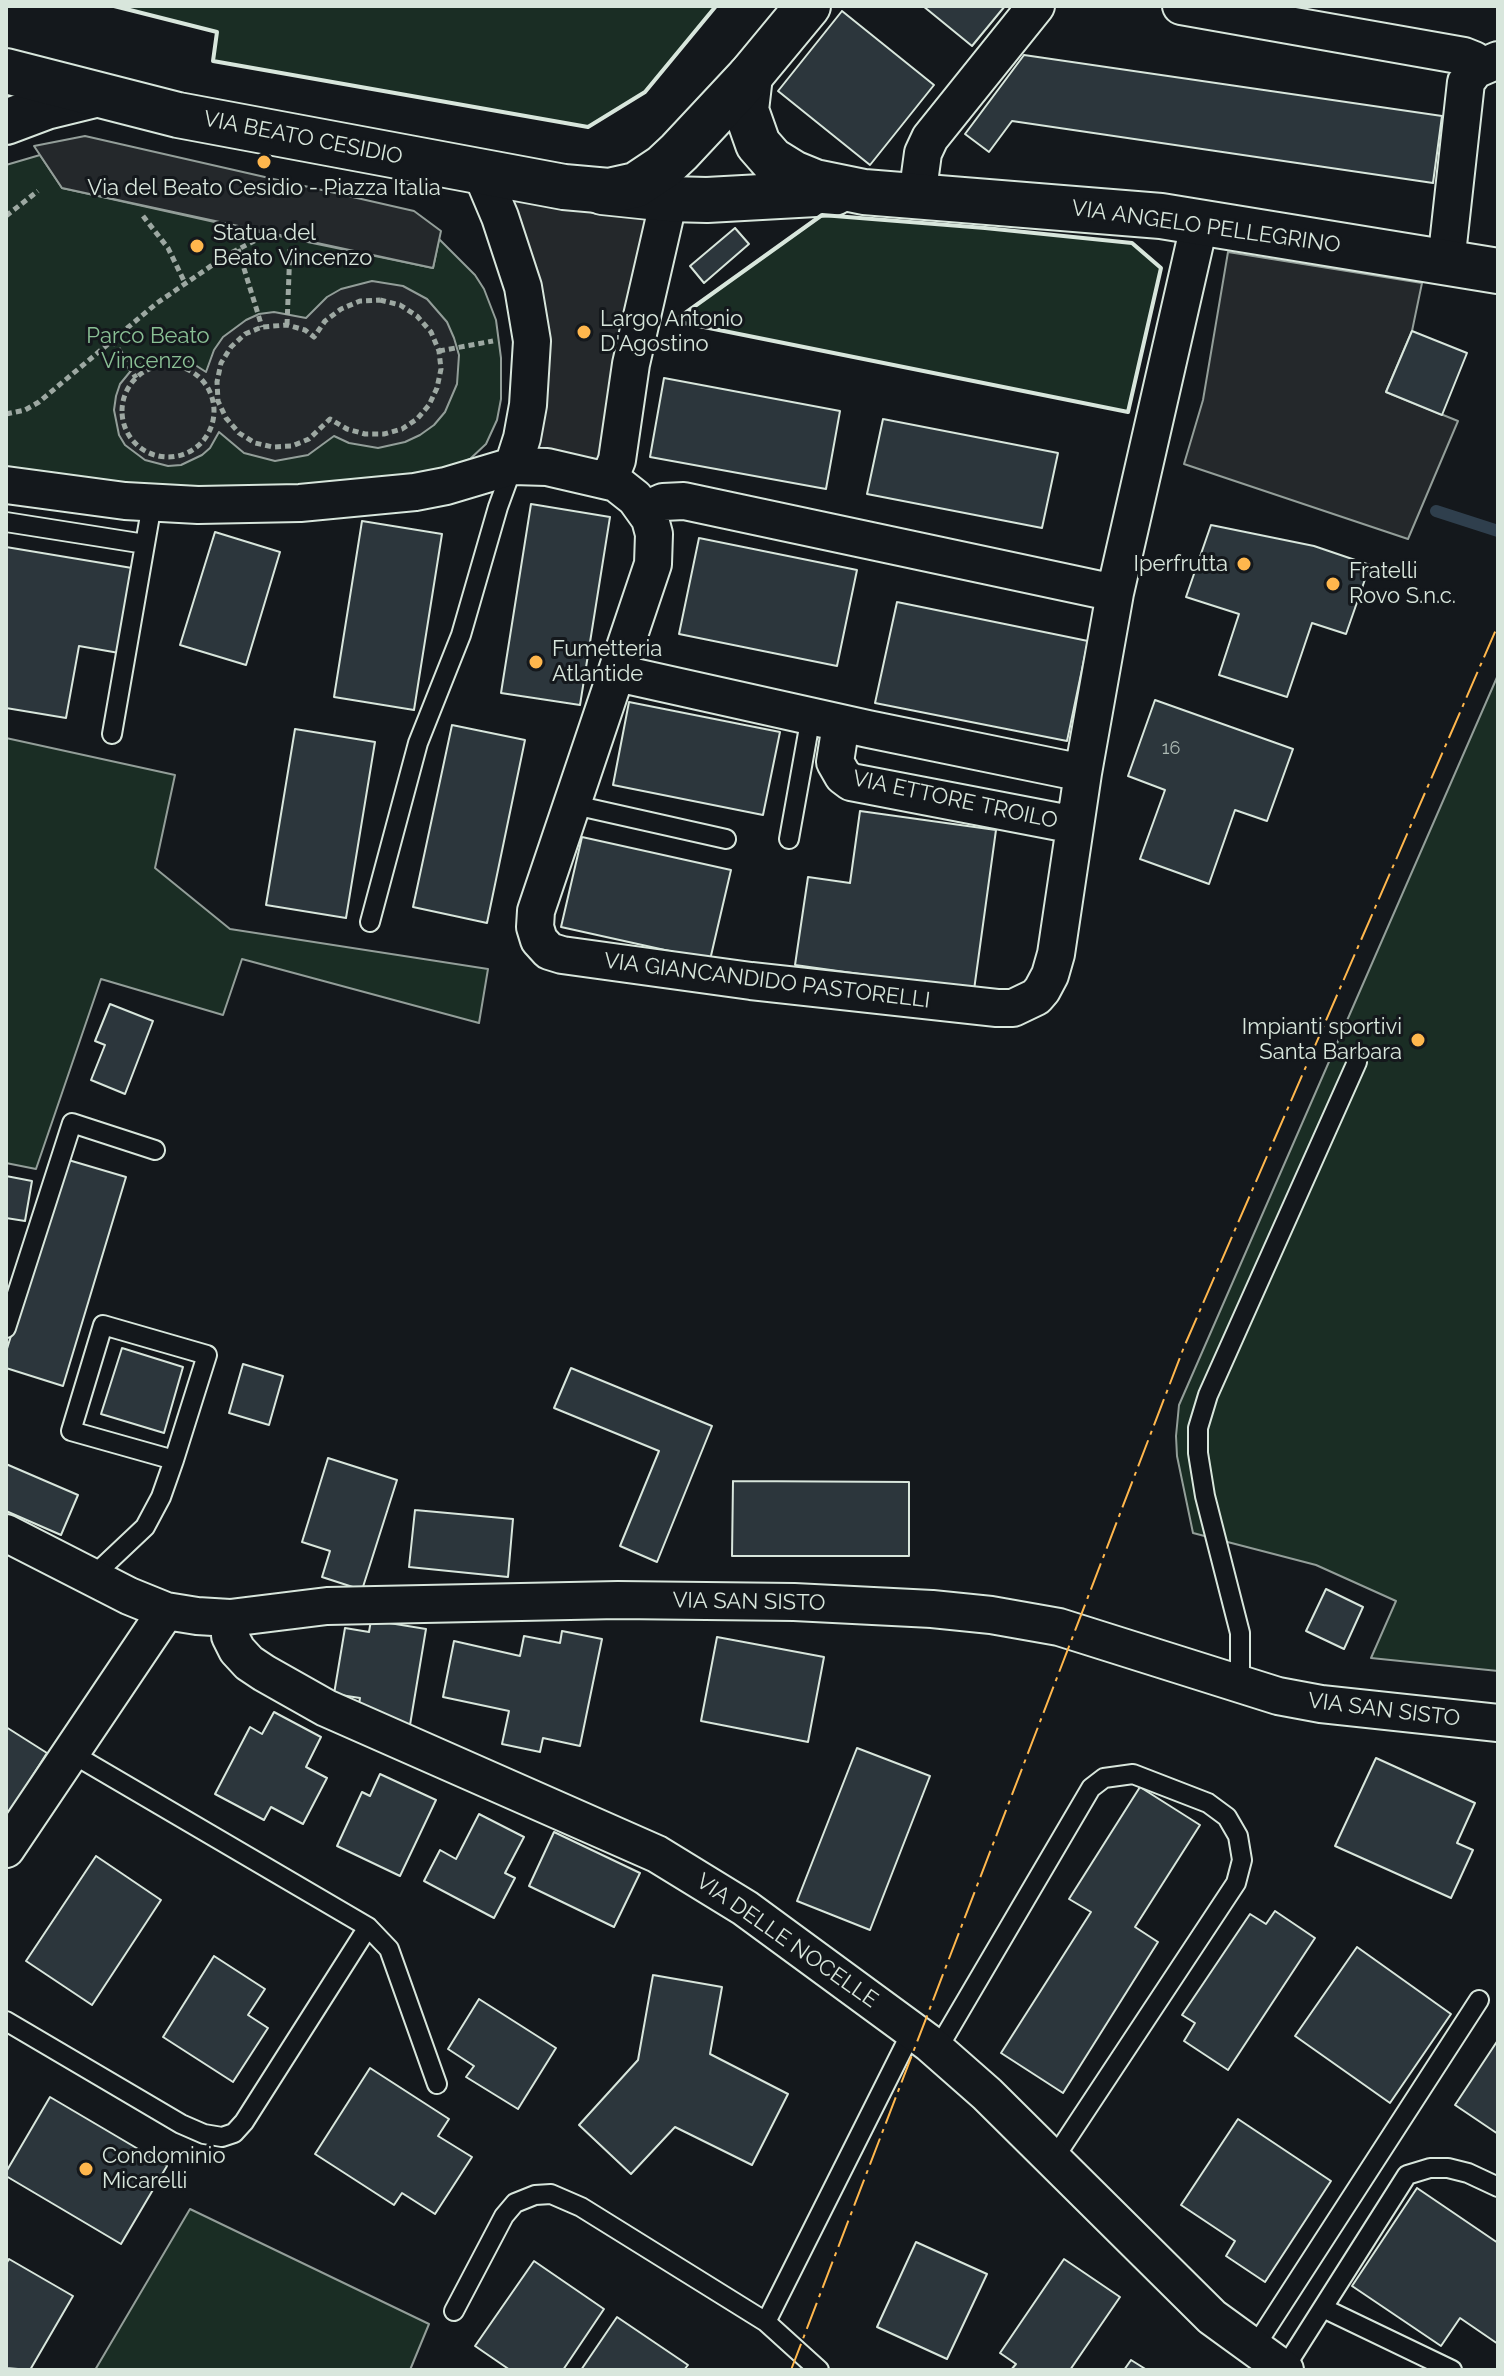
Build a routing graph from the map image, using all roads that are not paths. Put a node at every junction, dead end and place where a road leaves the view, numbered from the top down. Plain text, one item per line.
1 (808, 6) edge
2 (1036, 6) edge
3 (1181, 6) edge
4 (1489, 63) edge
5 (6, 71) edge
6 (750, 76) junction
7 (95, 95) junction
8 (6, 122) edge
9 (481, 172) junction
10 (602, 192) junction
11 (864, 192) junction
12 (917, 197) junction
13 (669, 199) junction
14 (1200, 221) junction
15 (1446, 263) junction
16 (1498, 271) edge
17 (513, 466) junction
18 (609, 480) junction
19 (6, 485) edge
20 (152, 504) junction
21 (645, 510) junction
22 (6, 522) edge
23 (145, 544) junction
24 (1115, 593) junction
25 (617, 673) junction
26 (826, 720) junction
27 (112, 734) dead end
28 (1083, 773) junction
29 (570, 804) junction
30 (1075, 825) junction
31 (726, 839) dead end
32 (789, 839) dead end
33 (370, 922) dead end
34 (1357, 1062) dead end
35 (155, 1150) dead end
36 (6, 1328) edge
37 (174, 1460) junction
38 (6, 1533) edge
39 (92, 1577) junction
40 (166, 1611) junction
41 (230, 1618) junction
42 (1236, 1685) junction
43 (1498, 1723) edge
44 (71, 1753) junction
45 (6, 1849) edge
46 (368, 1927) junction
47 (1479, 2000) dead end
48 (6, 2021) edge
49 (925, 2040) junction
50 (437, 2084) dead end
51 (1053, 2160) junction
52 (1498, 2187) edge
53 (1323, 2308) junction
54 (454, 2311) dead end
55 (766, 2322) junction
56 (1254, 2348) junction
57 (819, 2370) edge
58 (1284, 2370) edge
59 (1452, 2370) edge

1 - 6 street
2 - 12 street
3 - 4 street
4 - 15 street
5 - 7 street, VIA BEATO CESIDIO
6 - 10 street
6 - 11 street, VIA ANGELO PELLEGRINO
7 - 8 street
7 - 9 street, VIA BEATO CESIDIO
9 - 10 street, VIA BEATO CESIDIO
9 - 17 street
10 - 13 street, VIA ANGELO PELLEGRINO
11 - 12 street, VIA ANGELO PELLEGRINO
11 - 13 street, VIA ANGELO PELLEGRINO
12 - 14 street, VIA ANGELO PELLEGRINO
13 - 18 street
14 - 15 street, VIA ANGELO PELLEGRINO
14 - 24 street, VIA GIANCANDIDO PASTORELLI
15 - 16 street, VIA ANGELO PELLEGRINO
17 - 18 street
17 - 20 street
17 - 33 lane
18 - 21 street
19 - 20 street
20 - 23 lane
21 - 24 street
21 - 25 street, VIA GIANCANDIDO PASTORELLI
22 - 23 lane
23 - 27 lane
24 - 28 street, VIA GIANCANDIDO PASTORELLI
25 - 26 street
25 - 29 street, VIA GIANCANDIDO PASTORELLI
26 - 28 street
26 - 30 street, VIA ETTORE TROILO
26 - 32 lane
28 - 30 street, VIA GIANCANDIDO PASTORELLI
29 - 30 street, VIA GIANCANDIDO PASTORELLI
29 - 31 lane
34 - 42 lane
35 - 36 lane
37 - 37 lane
37 - 39 lane
38 - 39 street, VIA SAN SISTO
39 - 40 street, VIA SAN SISTO
40 - 41 street, VIA SAN SISTO
40 - 44 street
41 - 42 street, VIA SAN SISTO
41 - 49 street, VIA DELLE NOCELLE
42 - 43 street, VIA SAN SISTO
44 - 45 street
44 - 46 lane
46 - 48 lane
46 - 50 lane
47 - 56 lane
49 - 51 street, VIA DELLE NOCELLE
49 - 51 lane
49 - 55 lane
51 - 56 street, VIA DELLE NOCELLE
52 - 53 lane
53 - 58 lane
53 - 59 lane
54 - 55 lane
55 - 57 lane
56 - 58 street, VIA DELLE NOCELLE

